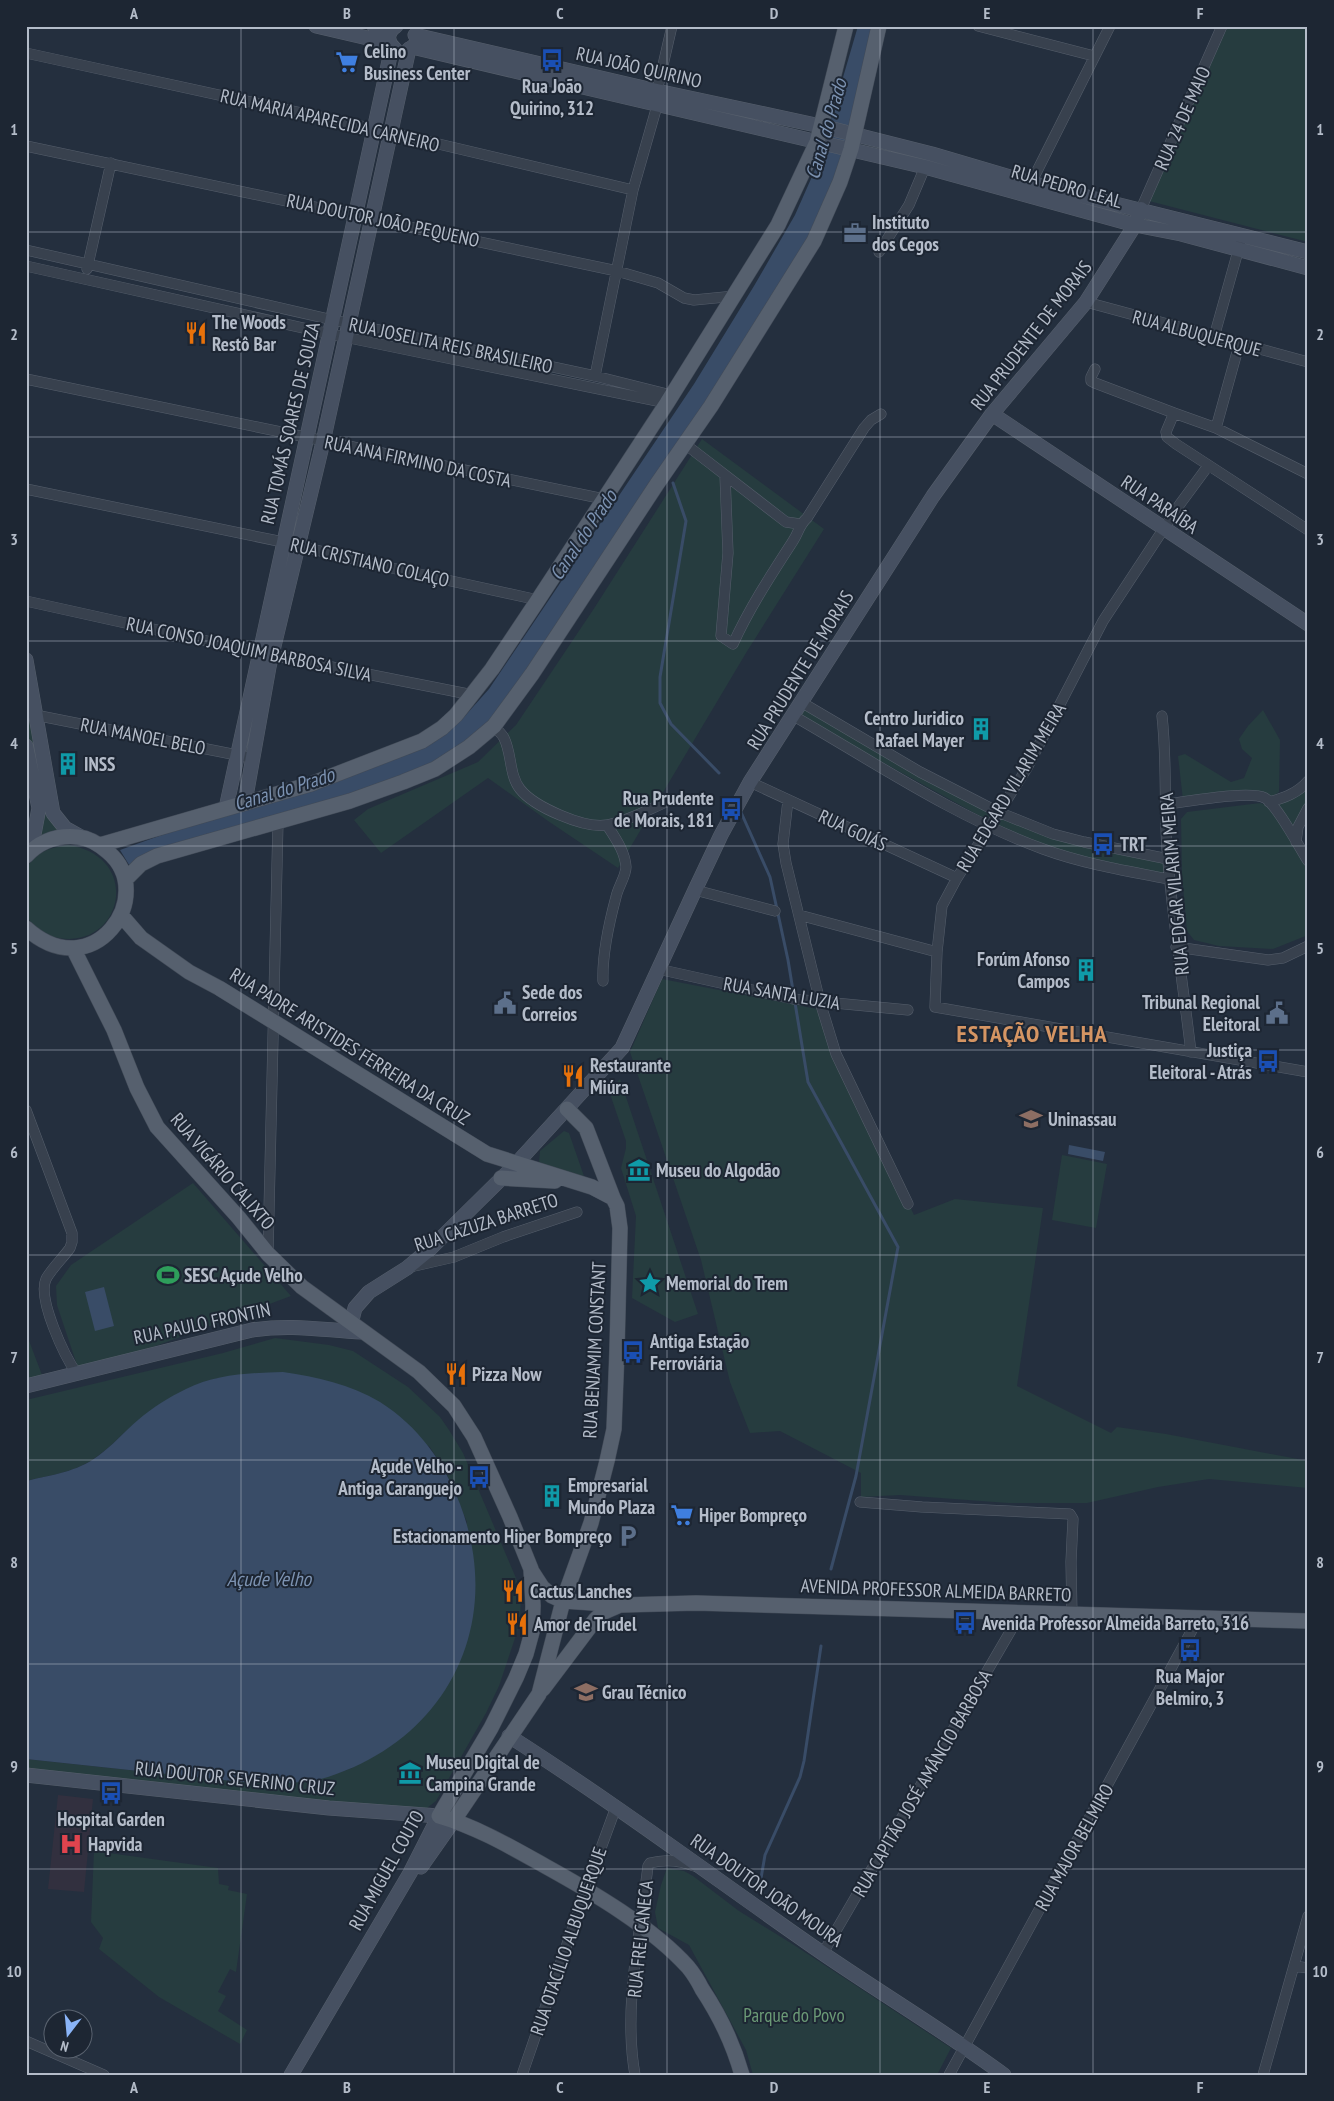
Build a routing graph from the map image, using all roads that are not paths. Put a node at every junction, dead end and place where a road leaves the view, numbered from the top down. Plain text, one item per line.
1 (316, 26) edge
2 (374, 26) edge
3 (672, 26) edge
4 (846, 26) edge
5 (879, 26) edge
6 (978, 26) edge
7 (1110, 26) edge
8 (1222, 26) edge
9 (402, 35) edge
10 (26, 53) edge
11 (1094, 56) junction
12 (657, 91) junction
13 (657, 106) junction
14 (823, 127) junction
15 (375, 129) junction
16 (390, 133) junction
17 (819, 142) junction
18 (851, 142) junction
19 (26, 146) edge
20 (111, 162) junction
21 (925, 167) junction
22 (1031, 182) junction
23 (634, 190) junction
24 (1141, 209) junction
25 (355, 214) junction
26 (372, 218) junction
27 (1135, 225) junction
28 (1242, 235) junction
29 (1238, 249) junction
30 (26, 250) edge
31 (879, 252) dead end
32 (1308, 252) edge
33 (87, 264) junction
34 (26, 266) edge
35 (1308, 268) edge
36 (617, 271) junction
37 (85, 278) junction
38 (735, 296) junction
39 (1086, 302) junction
40 (348, 322) junction
41 (331, 327) junction
42 (344, 337) junction
43 (1214, 337) junction
44 (1239, 345) junction
45 (1308, 362) edge
46 (1095, 369) dead end
47 (595, 376) junction
48 (26, 379) edge
49 (669, 399) junction
50 (1174, 413) junction
51 (881, 414) dead end
52 (992, 414) junction
53 (1216, 428) junction
54 (307, 438) junction
55 (323, 442) junction
56 (686, 444) junction
57 (1208, 466) junction
58 (1308, 474) edge
59 (725, 475) junction
60 (26, 489) edge
61 (604, 500) junction
62 (800, 524) junction
63 (1163, 529) junction
64 (1308, 530) edge
65 (283, 542) junction
66 (298, 547) junction
67 (538, 600) junction
68 (26, 601) edge
69 (1308, 624) edge
70 (267, 654) junction
71 (26, 660) edge
72 (473, 695) junction
73 (801, 702) junction
74 (34, 714) junction
75 (792, 715) junction
76 (1162, 716) dead end
77 (494, 726) junction
78 (26, 746) edge
79 (238, 755) junction
80 (252, 758) junction
81 (1308, 781) edge
82 (750, 782) junction
83 (671, 800) dead end
84 (788, 800) junction
85 (245, 802) junction
86 (1269, 802) junction
87 (1166, 804) junction
88 (226, 808) junction
89 (1308, 808) edge
90 (998, 812) junction
91 (278, 822) junction
92 (607, 826) junction
93 (31, 827) edge
94 (989, 827) junction
95 (83, 838) junction
96 (1296, 842) junction
97 (100, 845) junction
98 (29, 853) edge
99 (1168, 859) junction
100 (1308, 861) edge
101 (957, 878) junction
102 (1169, 879) junction
103 (125, 880) junction
104 (695, 890) junction
105 (775, 911) dead end
106 (121, 915) junction
107 (799, 915) junction
108 (26, 928) edge
109 (1308, 946) edge
110 (1176, 947) junction
111 (73, 948) junction
112 (937, 952) junction
113 (658, 969) junction
114 (603, 981) dead end
115 (820, 1002) junction
116 (908, 1010) dead end
117 (274, 1024) junction
118 (1191, 1052) junction
119 (1308, 1072) edge
120 (567, 1109) junction
121 (26, 1110) edge
122 (516, 1164) junction
123 (501, 1178) junction
124 (574, 1182) junction
125 (613, 1198) junction
126 (908, 1204) dead end
127 (577, 1212) dead end
128 (268, 1254) junction
129 (407, 1268) junction
130 (356, 1328) junction
131 (77, 1374) junction
132 (26, 1386) edge
133 (860, 1502) dead end
134 (518, 1539) joint
135 (531, 1569) junction
136 (563, 1601) junction
137 (622, 1604) junction
138 (1021, 1613) junction
139 (1072, 1615) junction
140 (1198, 1619) junction
141 (1308, 1622) edge
142 (539, 1694) junction
143 (509, 1736) junction
144 (26, 1776) edge
145 (616, 1807) junction
146 (439, 1816) junction
147 (454, 1820) junction
148 (708, 1872) junction
149 (586, 1889) junction
150 (1308, 1916) edge
151 (640, 1926) junction
152 (823, 1953) junction
153 (1294, 1966) junction
154 (1308, 1968) edge
155 (26, 2041) edge
156 (965, 2046) junction
157 (104, 2075) edge
158 (291, 2075) edge
159 (300, 2075) edge
160 (522, 2075) edge
161 (635, 2075) edge
162 (742, 2075) edge
163 (949, 2075) edge
164 (1004, 2075) edge
165 (1263, 2075) edge

1 - 9 main road, RUA JOÃO QUIRINO
2 - 9 main road, RUA JOÃO QUIRINO
3 - 12 street
4 - 14 main road
5 - 18 main road
6 - 11 street
7 - 11 street
8 - 24 street, RUA 24 DE MAIO
9 - 12 main road, RUA JOÃO QUIRINO
9 - 13 main road, RUA JOÃO QUIRINO
9 - 15 main road, RUA TOMÁS SOARES DE SOUZA
9 - 16 main road, RUA TOMÁS SOARES DE SOUZA
10 - 15 street, RUA MARIA APARECIDA CARNEIRO
11 - 22 street
12 - 14 main road, RUA JOÃO QUIRINO
13 - 17 main road, RUA JOÃO QUIRINO
13 - 23 street
14 - 17 main road
14 - 18 main road, RUA JOÃO QUIRINO
15 - 16 street, RUA MARIA APARECIDA CARNEIRO
15 - 25 main road, RUA TOMÁS SOARES DE SOUZA
16 - 23 street, RUA MARIA APARECIDA CARNEIRO
16 - 26 main road, RUA TOMÁS SOARES DE SOUZA
17 - 18 main road, RUA PEDRO LEAL
17 - 38 main road
18 - 21 main road, RUA PEDRO LEAL
18 - 22 main road, RUA PEDRO LEAL
18 - 56 main road
19 - 20 street, RUA DOUTOR JOÃO PEQUENO
20 - 25 street, RUA DOUTOR JOÃO PEQUENO
20 - 33 street
21 - 27 main road, RUA PEDRO LEAL
21 - 31 street
22 - 24 main road, RUA PEDRO LEAL
23 - 36 street
24 - 27 main road, RUA PRUDENTE DE MORAIS
24 - 28 main road, RUA PEDRO LEAL
25 - 26 street, RUA DOUTOR JOÃO PEQUENO
25 - 41 main road, RUA TOMÁS SOARES DE SOUZA
26 - 36 street, RUA DOUTOR JOÃO PEQUENO
26 - 40 main road, RUA TOMÁS SOARES DE SOUZA
27 - 29 main road, RUA PEDRO LEAL
27 - 39 main road, RUA PRUDENTE DE MORAIS
28 - 29 street
28 - 32 main road, RUA PEDRO LEAL
29 - 35 main road, RUA PEDRO LEAL
29 - 43 street
30 - 33 street, RUA JOSELITA REIS BRASILEIRO
33 - 37 street
33 - 41 street, RUA JOSELITA REIS BRASILEIRO
34 - 37 street, RUA JOSELITA REIS BRASILEIRO
36 - 38 street, RUA DOUTOR JOÃO PEQUENO
36 - 47 street
37 - 41 street, RUA JOSELITA REIS BRASILEIRO
38 - 49 main road
39 - 43 street, RUA ALBUQUERQUE
39 - 52 main road, RUA PRUDENTE DE MORAIS
40 - 41 street, RUA JOSELITA REIS BRASILEIRO
40 - 42 main road, RUA TOMÁS SOARES DE SOUZA
40 - 47 street, RUA JOSELITA REIS BRASILEIRO
41 - 42 street, RUA JOSELITA REIS BRASILEIRO
41 - 54 main road, RUA TOMÁS SOARES DE SOUZA
42 - 49 street, RUA JOSELITA REIS BRASILEIRO
42 - 55 main road, RUA TOMÁS SOARES DE SOUZA
43 - 44 street, RUA ALBUQUERQUE
44 - 45 street, RUA ALBUQUERQUE
44 - 53 street
46 - 50 street
47 - 49 street, RUA JOSELITA REIS BRASILEIRO
48 - 54 street, RUA ANA FIRMINO DA COSTA
49 - 61 main road
50 - 53 street
50 - 57 street
51 - 62 street
52 - 63 main road, RUA PARAÍBA
52 - 73 main road, RUA PRUDENTE DE MORAIS
53 - 58 street
54 - 55 street, RUA ANA FIRMINO DA COSTA
54 - 65 main road, RUA TOMÁS SOARES DE SOUZA
55 - 61 street, RUA ANA FIRMINO DA COSTA
55 - 66 main road, RUA TOMÁS SOARES DE SOUZA
56 - 59 street
56 - 77 main road
57 - 63 street, RUA EDGARD VILARIM MEIRA
57 - 64 street
59 - 62 street
59 - 62 street
60 - 65 street, RUA CRISTIANO COLAÇO
61 - 67 main road
63 - 69 main road, RUA PARAÍBA
63 - 90 street, RUA EDGARD VILARIM MEIRA
65 - 66 street, RUA CRISTIANO COLAÇO
65 - 70 main road, RUA TOMÁS SOARES DE SOUZA
66 - 67 street, RUA CRISTIANO COLAÇO
66 - 70 main road, RUA TOMÁS SOARES DE SOUZA
67 - 72 main road
68 - 70 street, RUA CONSO JOAQUIM BARBOSA SILVA
70 - 72 street, RUA CONSO JOAQUIM BARBOSA SILVA
70 - 79 main road, RUA TOMÁS SOARES DE SOUZA
70 - 80 main road, RUA TOMÁS SOARES DE SOUZA
71 - 74 main road
72 - 85 main road
73 - 75 main road, RUA PRUDENTE DE MORAIS
73 - 90 street
74 - 79 street, RUA MANOEL BELO
74 - 95 main road
75 - 82 main road, RUA PRUDENTE DE MORAIS
75 - 94 street
76 - 87 street, RUA EDGAR VILARIM MEIRA
77 - 91 main road
77 - 92 street
78 - 93 main road
79 - 80 street, RUA MANOEL BELO
79 - 88 main road, RUA TOMÁS SOARES DE SOUZA
80 - 85 main road, RUA TOMÁS SOARES DE SOUZA
81 - 86 street
82 - 84 street, RUA GOIÁS
82 - 104 main road, RUA PRUDENTE DE MORAIS
83 - 92 street
84 - 101 street, RUA GOIÁS
84 - 107 street
85 - 88 main road
86 - 87 street
86 - 96 street
87 - 99 street, RUA EDGAR VILARIM MEIRA
88 - 97 main road
89 - 96 street
90 - 94 street, RUA EDGARD VILARIM MEIRA
90 - 99 street
91 - 103 main road
91 - 117 street
92 - 114 street
93 - 98 main road
94 - 101 street, RUA EDGARD VILARIM MEIRA
94 - 102 street
95 - 97 main road
95 - 98 main road
96 - 100 street
97 - 103 main road
99 - 102 street, RUA EDGAR VILARIM MEIRA
101 - 112 street, RUA EDGARD VILARIM MEIRA
102 - 110 street, RUA EDGAR VILARIM MEIRA
103 - 106 main road
104 - 105 street
104 - 113 main road, RUA PRUDENTE DE MORAIS
106 - 111 main road
106 - 117 main road, RUA PADRE ARISTIDES FERREIRA DA CRUZ
107 - 112 street
107 - 115 street
108 - 111 main road
109 - 110 street
110 - 118 street, RUA EDGAR VILARIM MEIRA
111 - 128 main road, RUA VIGÁRIO CALIXTO
112 - 118 street, RUA EDGARD VILARIM MEIRA
113 - 115 street, RUA SANTA LUZIA
113 - 120 main road, RUA PRUDENTE DE MORAIS
115 - 116 street, RUA SANTA LUZIA
115 - 126 street
117 - 122 main road, RUA PADRE ARISTIDES FERREIRA DA CRUZ
117 - 128 street
118 - 119 street
120 - 122 main road, RUA PRUDENTE DE MORAIS
120 - 125 main road, RUA BENJAMIM CONSTANT
121 - 131 street
122 - 123 main road, RUA CAZUZA BARRETO
122 - 124 main road, RUA PADRE ARISTIDES FERREIRA DA CRUZ
123 - 124 main road
123 - 129 main road, RUA CAZUZA BARRETO
124 - 125 main road
125 - 136 main road, RUA BENJAMIM CONSTANT
127 - 129 street, RUA CAZUZA BARRETO
128 - 130 main road, RUA VIGÁRIO CALIXTO
129 - 130 main road, RUA CAZUZA BARRETO
130 - 131 main road, RUA PAULO FRONTIN
130 - 134 main road, RUA PAULO FRONTIN
131 - 132 main road, RUA PAULO FRONTIN
133 - 139 street
134 - 135 main road, RUA MIGUEL COUTO
135 - 136 main road
135 - 146 main road, RUA MIGUEL COUTO
136 - 137 main road, AVENIDA PROFESSOR ALMEIDA BARRETO
136 - 142 main road, RUA MIGUEL COUTO
137 - 138 main road, AVENIDA PROFESSOR ALMEIDA BARRETO
137 - 142 main road
138 - 139 main road, AVENIDA PROFESSOR ALMEIDA BARRETO
138 - 152 street, RUA CAPITÃO JOSÉ AMÂNCIO BARBOSA
139 - 140 main road, AVENIDA PROFESSOR ALMEIDA BARRETO
140 - 141 main road, AVENIDA PROFESSOR ALMEIDA BARRETO
140 - 156 street, RUA MAJOR BELMIRO
142 - 143 main road, RUA MIGUEL COUTO
143 - 145 main road, RUA DOUTOR JOÃO MOURA
143 - 147 main road, RUA MIGUEL COUTO
144 - 146 main road, RUA DOUTOR SEVERINO CRUZ
145 - 148 main road, RUA DOUTOR JOÃO MOURA
145 - 149 street, RUA OTACÍLIO ALBUQUERQUE
146 - 147 main road
146 - 158 main road, RUA MIGUEL COUTO
147 - 149 main road
147 - 159 main road, RUA MIGUEL COUTO
148 - 151 street, RUA FREI CANECA
148 - 152 main road, RUA DOUTOR JOÃO MOURA
149 - 151 main road
149 - 160 street, RUA OTACÍLIO ALBUQUERQUE
150 - 153 street
151 - 161 street, RUA FREI CANECA
151 - 162 main road
152 - 156 main road, RUA DOUTOR JOÃO MOURA
153 - 154 street
153 - 165 street
155 - 157 street
156 - 163 street, RUA MAJOR BELMIRO
156 - 164 main road, RUA DOUTOR JOÃO MOURA

